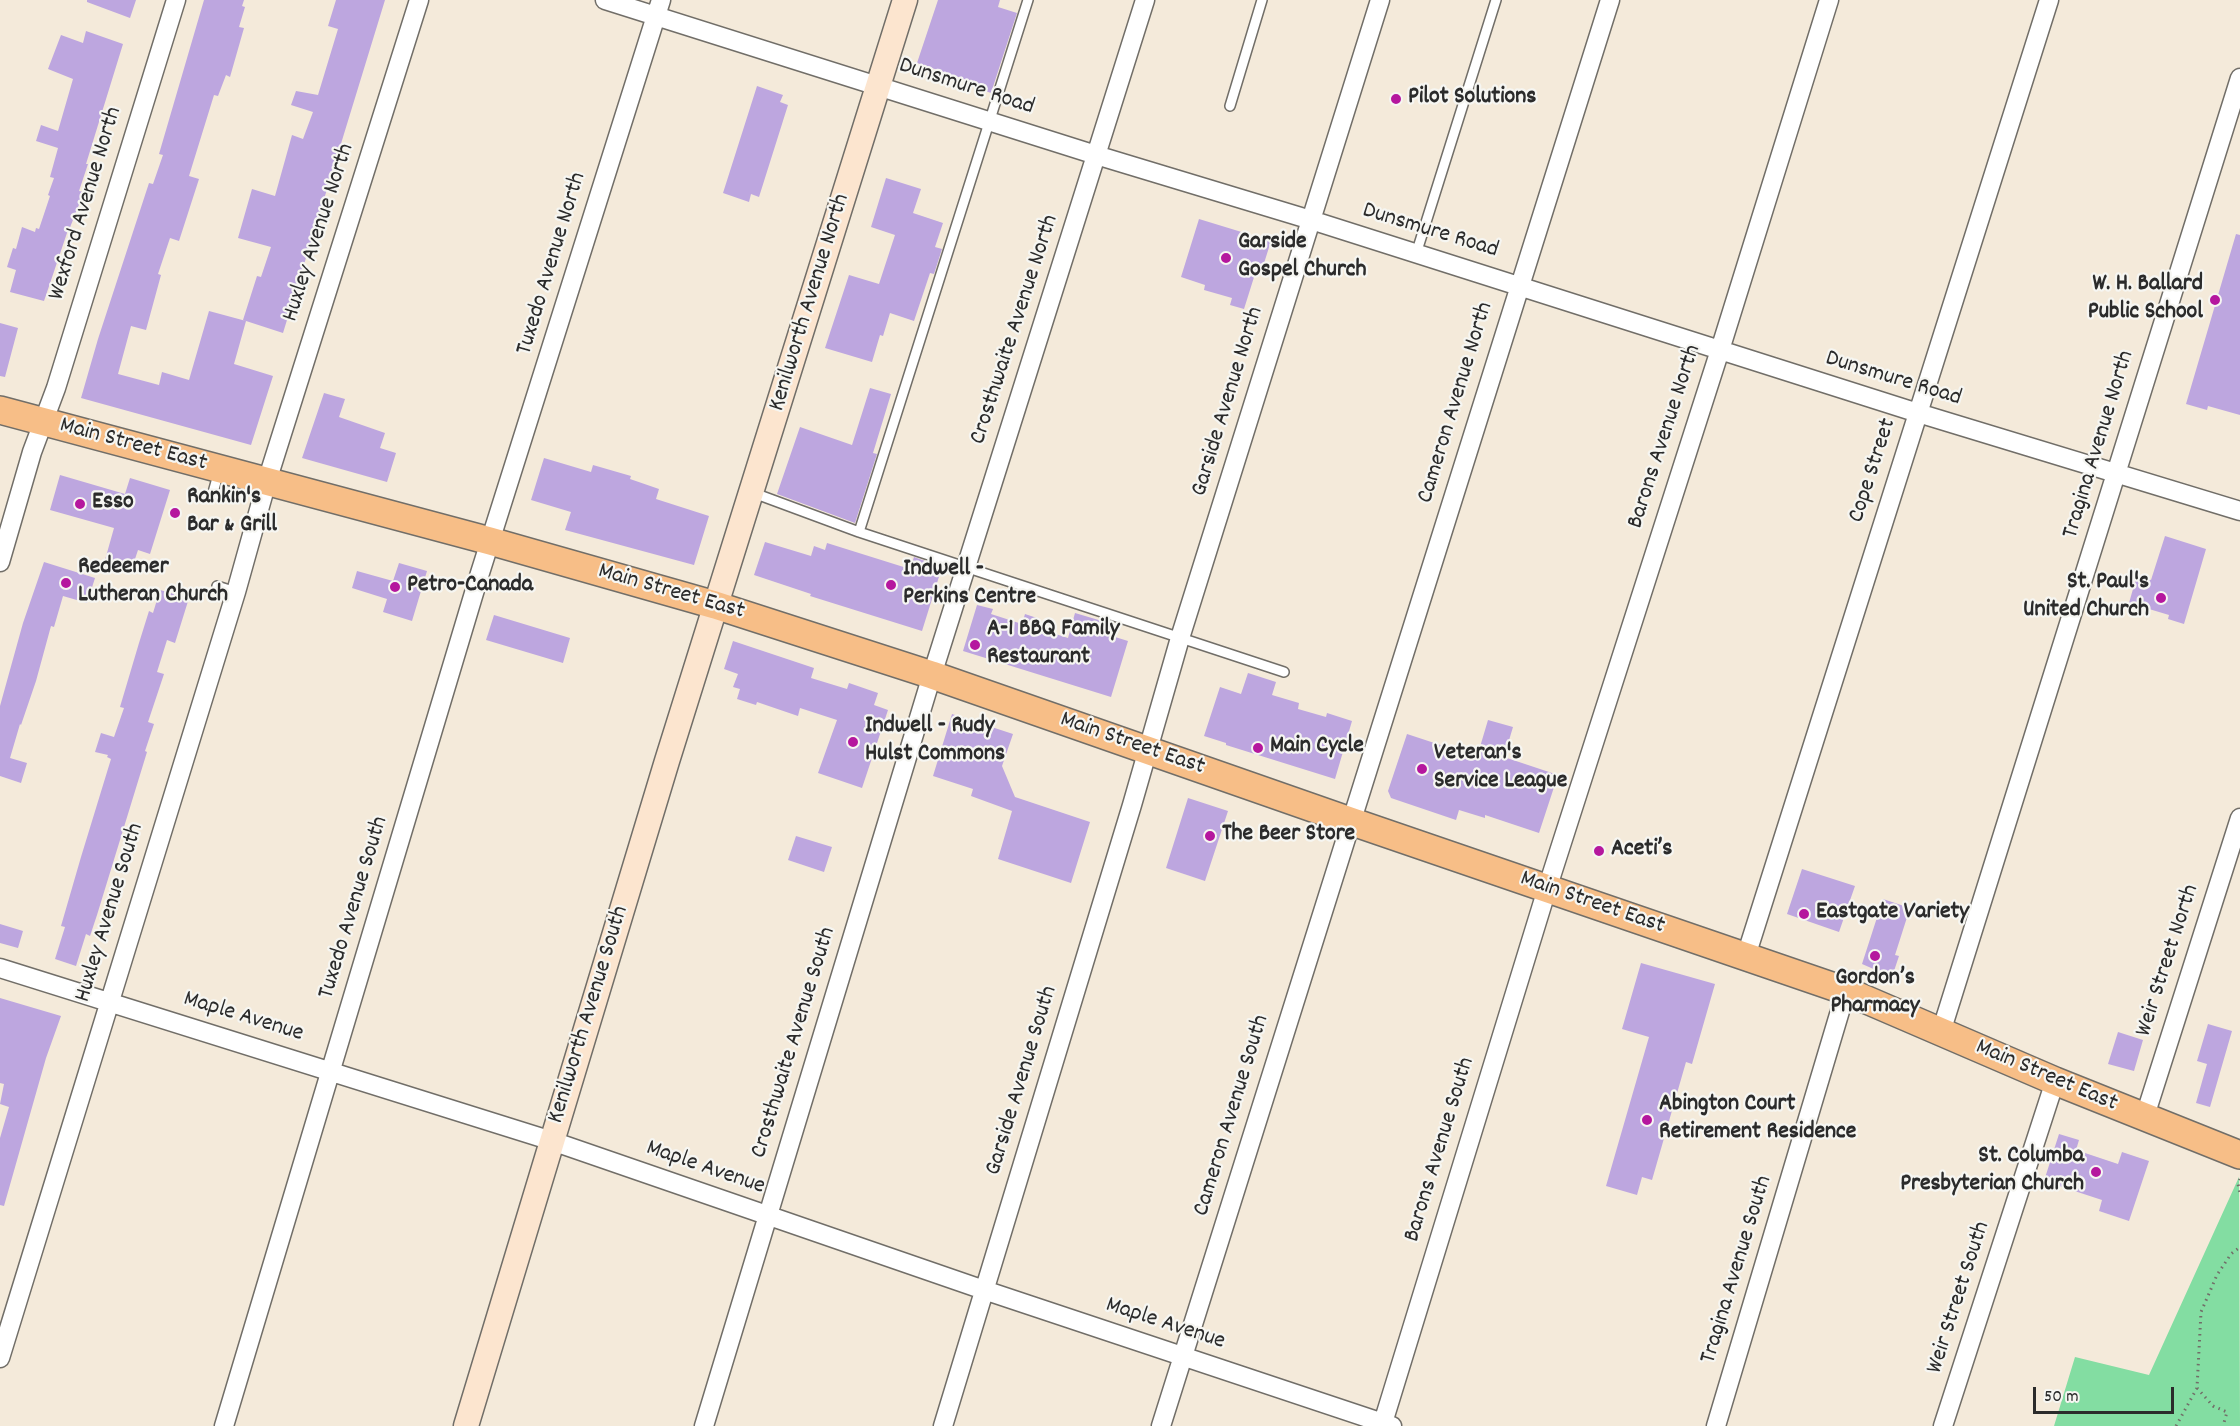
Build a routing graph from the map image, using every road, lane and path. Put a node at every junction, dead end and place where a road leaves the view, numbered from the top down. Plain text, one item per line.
1 (176, 0) edge
2 (419, 0) edge
3 (605, 0) edge
4 (905, 0) edge
5 (1028, 0) edge
6 (1146, 0) edge
7 (1262, 0) edge
8 (1380, 0) edge
9 (1496, 0) edge
10 (1610, 0) edge
11 (1829, 0) edge
12 (2049, 0) edge
13 (658, 8) edge
14 (2240, 78) edge
15 (878, 86) junction
16 (1230, 106) dead end
17 (989, 121) junction
18 (1096, 155) junction
19 (1311, 220) junction
20 (1416, 254) junction
21 (1519, 286) junction
22 (1720, 350) junction
23 (0, 410) edge
24 (1918, 412) junction
25 (43, 422) junction
26 (220, 469) junction
27 (2116, 474) junction
28 (267, 481) junction
29 (751, 492) junction
30 (212, 496) dead end
31 (2240, 512) edge
32 (859, 532) junction
33 (490, 541) junction
34 (0, 562) edge
35 (966, 566) junction
36 (217, 586) dead end
37 (236, 592) junction
38 (715, 605) junction
39 (1180, 638) junction
40 (1284, 672) dead end
41 (932, 675) junction
42 (1148, 751) junction
43 (2240, 818) edge
44 (1350, 821) junction
45 (1547, 888) junction
46 (1746, 956) junction
47 (0, 968) edge
48 (1846, 991) junction
49 (108, 1002) junction
50 (1941, 1032) junction
51 (331, 1071) junction
52 (2055, 1081) junction
53 (2144, 1119) junction
54 (552, 1141) junction
55 (2240, 1155) edge
56 (2240, 1179) edge
57 (2240, 1193) edge
58 (767, 1216) junction
59 (2240, 1247) edge
60 (984, 1290) junction
61 (1183, 1356) junction
62 (0, 1358) edge
63 (2197, 1388) junction
64 (1385, 1425) edge
65 (224, 1426) edge
66 (466, 1426) edge
67 (704, 1426) edge
68 (943, 1426) edge
69 (1161, 1426) edge
70 (1716, 1426) edge
71 (1943, 1426) edge
72 (2176, 1426) edge
73 (2223, 1426) edge

1 - 25 street, Wexford Avenue North
2 - 28 street, Huxley Avenue North
3 - 13 street, Dunsmure Road
4 - 15 main road, Kenilworth Avenue North
5 - 17 lane
6 - 18 street, Crosthwaite Avenue North
7 - 16 lane
8 - 19 street, Garside Avenue North
9 - 20 lane
10 - 21 street, Cameron Avenue North
11 - 22 street, Barons Avenue North
12 - 24 street, Cope Street
13 - 15 street, Dunsmure Road
13 - 33 street, Tuxedo Avenue North
14 - 27 street, Tragina Avenue North
15 - 17 street, Dunsmure Road
15 - 29 main road, Kenilworth Avenue North
17 - 18 street, Dunsmure Road
17 - 32 lane
18 - 19 street, Dunsmure Road
18 - 35 street, Crosthwaite Avenue North
19 - 20 street, Dunsmure Road
19 - 39 street, Garside Avenue North
20 - 21 street, Dunsmure Road
21 - 22 street, Dunsmure Road
21 - 44 street, Cameron Avenue North
22 - 24 street, Dunsmure Road
22 - 45 street, Barons Avenue North
23 - 25 main road, Main Street East
24 - 27 street, Dunsmure Road
24 - 46 street, Cope Street
25 - 26 main road, Main Street East
25 - 34 street, Wexford Avenue North
26 - 28 main road, Main Street East
26 - 30 lane
27 - 31 street, Dunsmure Road
27 - 50 street, Tragina Avenue North
28 - 33 main road, Main Street East
28 - 37 street, Huxley Avenue South
29 - 32 lane
29 - 38 main road, Kenilworth Avenue North
32 - 35 lane
33 - 38 main road, Main Street East
33 - 51 street, Tuxedo Avenue South
35 - 39 lane
35 - 41 street, Crosthwaite Avenue North
36 - 37 lane
37 - 49 street, Huxley Avenue South
38 - 41 main road, Main Street East
38 - 54 main road, Kenilworth Avenue South
39 - 40 lane
39 - 42 street, Garside Avenue North
41 - 42 main road, Main Street East
41 - 58 street, Crosthwaite Avenue South
42 - 44 main road, Main Street East
42 - 60 street, Garside Avenue South
43 - 53 street, Weir Street North
44 - 45 main road, Main Street East
44 - 61 street, Cameron Avenue South
45 - 46 main road, Main Street East
45 - 64 street, Barons Avenue South
46 - 48 main road, Main Street East
47 - 49 street, Maple Avenue
48 - 50 main road, Main Street East
48 - 70 street, Tragina Avenue South
49 - 51 street, Maple Avenue
49 - 62 street, Huxley Avenue South
50 - 52 main road, Main Street East
51 - 54 street, Maple Avenue
51 - 65 street, Tuxedo Avenue South
52 - 53 main road, Main Street East
52 - 71 street, Weir Street South
53 - 55 main road, Main Street East
54 - 58 street, Maple Avenue
54 - 66 main road, Kenilworth Avenue South
56 - 57 path
58 - 60 street, Maple Avenue
58 - 67 street, Crosthwaite Avenue South
59 - 63 path
60 - 61 street, Maple Avenue
60 - 68 street, Garside Avenue South
61 - 64 street, Maple Avenue
61 - 69 street, Cameron Avenue South
63 - 72 path
63 - 73 path

